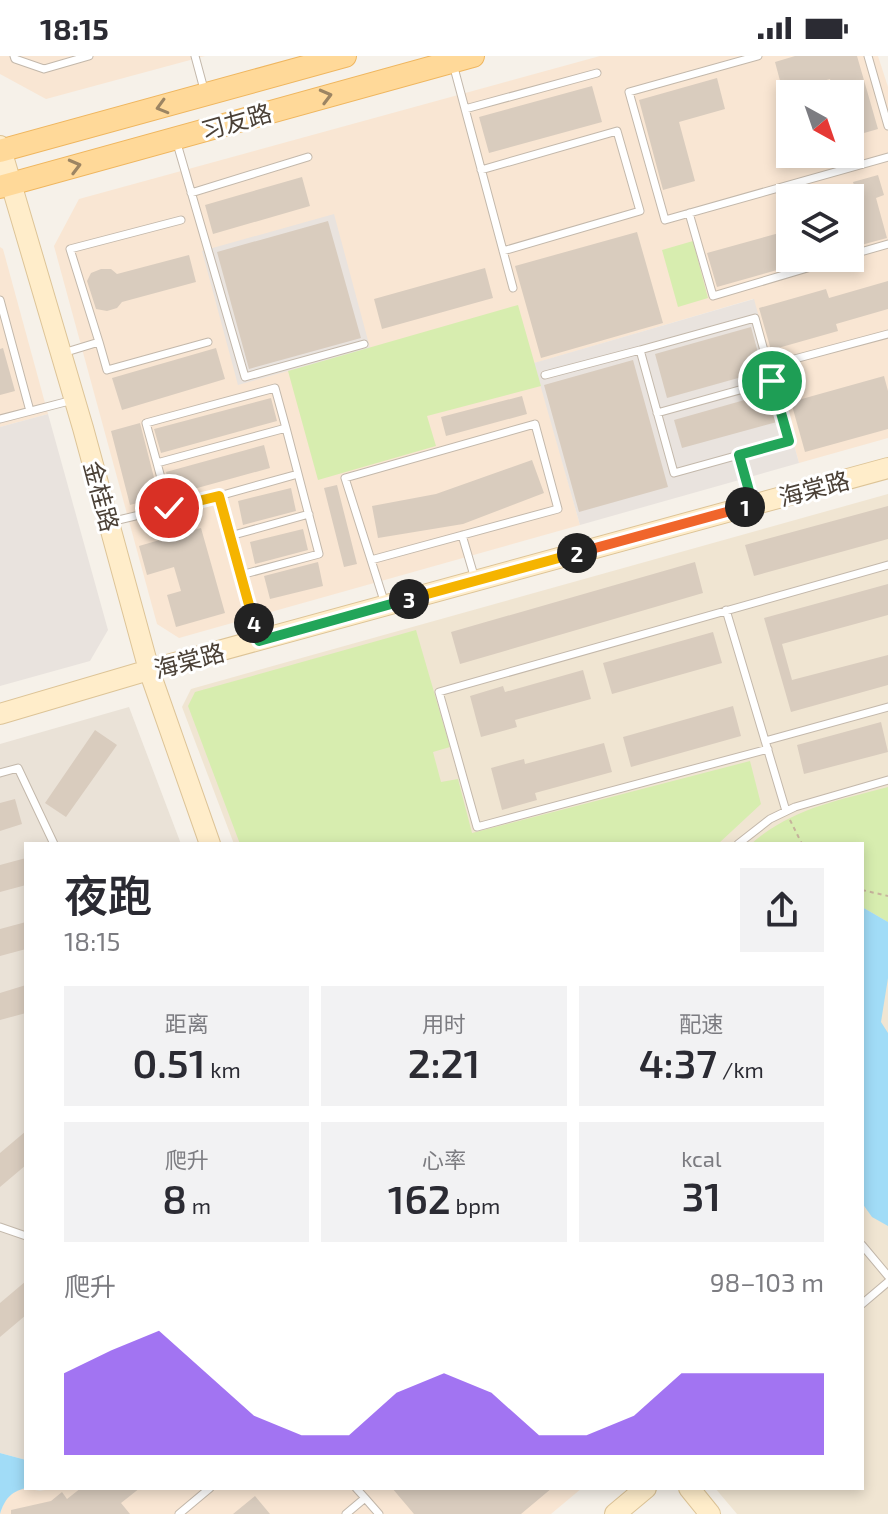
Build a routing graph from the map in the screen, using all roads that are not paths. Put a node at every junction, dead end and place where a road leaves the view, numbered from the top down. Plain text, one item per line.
1 (14, 56) edge
2 (89, 56) edge
3 (195, 56) edge
4 (345, 56) edge
5 (758, 56) edge
6 (868, 56) edge
7 (745, 58) edge
8 (463, 59) edge
9 (597, 73) dead end
10 (206, 95) junction
11 (465, 109) junction
12 (888, 126) edge
13 (175, 138) junction
14 (0, 149) edge
15 (308, 157) dead end
16 (888, 157) edge
17 (481, 170) junction
18 (5, 185) edge
19 (191, 193) junction
20 (689, 213) junction
21 (181, 220) dead end
22 (888, 244) edge
23 (503, 251) junction
24 (864, 251) edge
25 (794, 272) edge
26 (513, 288) dead end
27 (0, 300) edge
28 (888, 334) edge
29 (99, 342) junction
30 (208, 342) dead end
31 (364, 344) dead end
32 (640, 350) junction
33 (61, 354) junction
34 (787, 361) dead end
35 (545, 375) dead end
36 (772, 381) junction
37 (75, 400) junction
38 (30, 411) junction
39 (657, 413) junction
40 (0, 419) edge
41 (286, 428) junction
42 (739, 455) junction
43 (157, 463) junction
44 (888, 468) edge
45 (298, 474) junction
46 (219, 496) junction
47 (753, 505) junction
48 (169, 508) junction
49 (309, 514) junction
50 (109, 522) junction
51 (462, 535) junction
52 (230, 536) junction
53 (371, 560) junction
54 (888, 565) edge
55 (241, 575) junction
56 (476, 581) junction
57 (385, 606) junction
58 (726, 610) junction
59 (259, 641) junction
60 (149, 670) junction
61 (888, 707) edge
62 (0, 714) edge
63 (767, 745) junction
64 (0, 773) edge
65 (888, 780) edge
66 (786, 811) junction
67 (53, 842) edge
68 (209, 842) edge
69 (741, 842) edge
70 (0, 1227) edge
71 (24, 1235) edge
72 (864, 1247) edge
73 (888, 1276) edge
74 (888, 1282) edge
75 (864, 1302) edge
76 (208, 1490) edge
77 (358, 1490) edge
78 (644, 1490) edge
79 (691, 1490) edge
80 (365, 1498) junction
81 (179, 1514) edge
82 (346, 1514) edge
83 (379, 1514) edge
84 (615, 1514) edge
85 (710, 1514) edge

1 - 2 lane
3 - 10 lane
4 - 10 main road, 习友路
5 - 7 lane
6 - 12 lane
7 - 20 lane
8 - 11 lane
13 -> 8 main road, 习友路
9 - 11 lane
10 -> 14 main road, 习友路
11 - 17 lane
18 -> 13 main road, 习友路
13 - 19 lane
14 - 18 street, 金桂路
15 - 19 lane
16 - 20 lane
17 - 23 lane
17 - 23 lane
18 - 33 street, 金桂路
19 - 31 lane
20 - 25 lane
21 - 29 lane
22 - 24 lane
23 - 26 lane
27 - 38 lane
28 - 34 lane
29 - 30 lane
29 - 33 lane
32 - 35 lane
32 - 36 lane
32 - 39 lane
33 - 37 street, 金桂路
36 - 39 lane
36 - 42 lane
37 - 38 lane
37 - 50 street, 金桂路
38 - 40 lane
39 - 42 lane
41 - 43 lane
41 - 43 lane
41 - 45 lane
42 - 47 lane
43 - 48 lane
44 - 47 street, 海棠路
45 - 46 lane
45 - 49 lane
46 - 48 lane
46 - 52 lane
47 - 56 street, 海棠路
48 - 50 lane
49 - 52 lane
49 - 55 lane
50 - 60 street, 金桂路
51 - 53 lane
51 - 53 lane
51 - 56 lane
52 - 55 lane
53 - 57 lane
54 - 58 lane
55 - 59 lane
56 - 57 street, 海棠路
57 - 59 street, 海棠路
58 - 63 lane
58 - 63 lane
59 - 60 street, 海棠路
60 - 62 street, 海棠路
60 - 68 street, 金桂路
61 - 63 lane
63 - 66 lane
64 - 67 lane
65 - 66 lane
66 - 69 lane
70 - 71 lane
72 - 73 lane
74 - 75 lane
76 - 81 lane
77 - 80 lane
78 - 84 street
79 - 85 street
80 - 82 lane
80 - 83 lane

